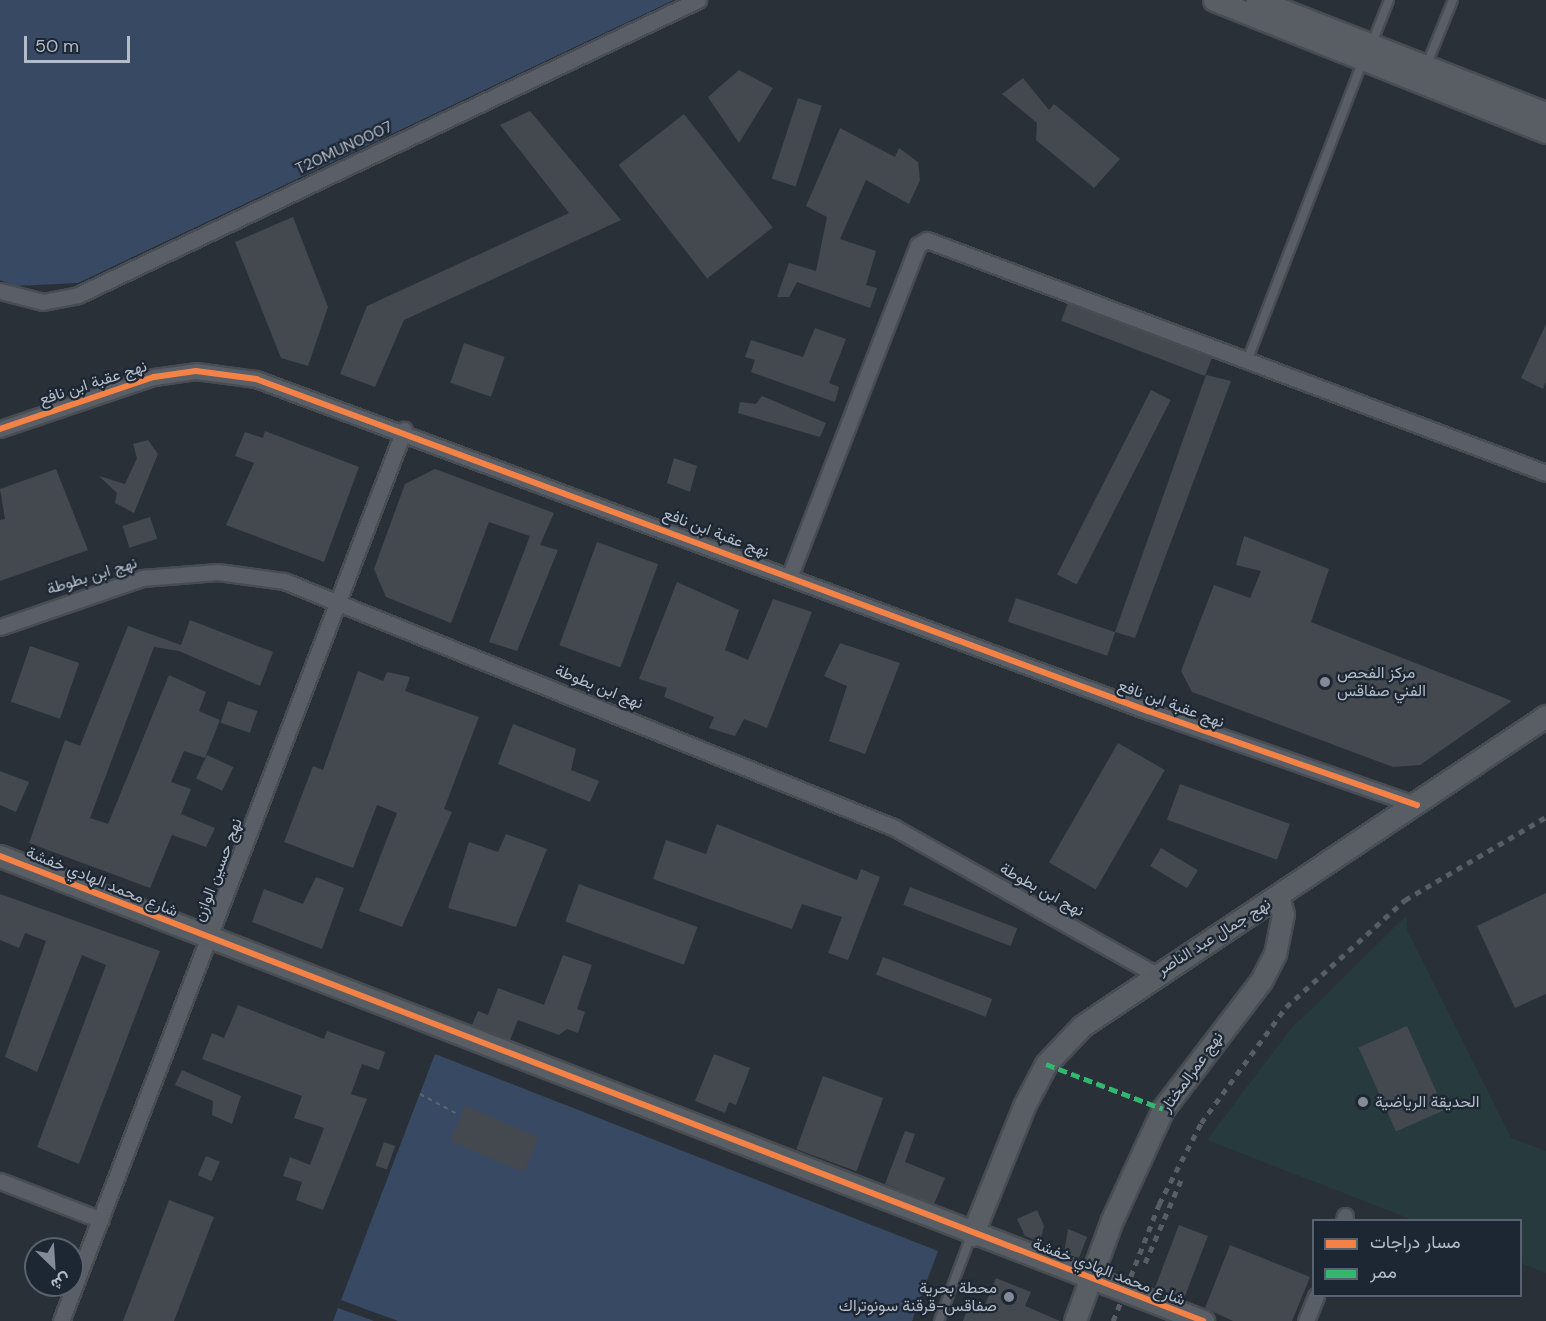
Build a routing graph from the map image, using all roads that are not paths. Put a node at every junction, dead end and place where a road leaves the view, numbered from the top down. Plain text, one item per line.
1 (698, 0) edge
2 (1257, 0) edge
3 (1389, 0) edge
4 (1453, 0) edge
5 (1217, 1) edge
6 (1368, 51) junction
7 (1427, 64) junction
8 (1546, 113) edge
9 (1546, 132) edge
10 (0, 291) edge
11 (1247, 362) junction
12 (0, 429) edge
13 (404, 430) junction
14 (1546, 472) edge
15 (790, 575) junction
16 (339, 600) junction
17 (0, 627) edge
18 (1546, 716) edge
19 (1417, 805) junction
20 (0, 856) edge
21 (1278, 896) junction
22 (210, 940) junction
23 (1155, 974) junction
24 (0, 1181) edge
25 (101, 1220) junction
26 (972, 1234) junction
27 (1091, 1279) junction
28 (1316, 1297) edge
29 (61, 1321) edge
30 (939, 1321) edge
31 (1075, 1321) edge
32 (1203, 1321) edge
33 (1306, 1321) edge

1 - 10 street, T20MUN0007
2 - 6 street
3 - 6 lane
4 - 7 lane
5 - 6 street
6 - 7 street
6 - 9 street
6 - 11 lane
7 - 8 street
11 - 14 street
11 - 15 street
12 - 13 street, نهج عقبة ابن نافع
13 - 15 street, نهج عقبة ابن نافع
13 - 16 street, نهج حسين الوازن
15 - 19 street, نهج عقبة ابن نافع
16 - 17 street, نهج ابن بطوطة
16 - 22 street, نهج حسين الوازن
16 - 23 street, نهج ابن بطوطة
18 - 19 street, نهج جمال عبد الناصر
19 - 21 street, نهج جمال عبد الناصر
20 - 22 street, شارع محمد الهادي خفشة
21 - 23 street, نهج جمال عبد الناصر
21 - 27 street, نهج عمرالمختار
22 - 25 street, نهج حسين الوازن
22 - 26 street, شارع محمد الهادي خفشة
23 - 26 street, نهج جمال عبد الناصر
24 - 25 street
25 - 29 street, نهج حسين الوازن
26 - 27 street, شارع محمد الهادي خفشة
26 - 30 lane
27 - 31 street, نهج عمرالمختار
27 - 32 street, شارع محمد الهادي خفشة
28 - 33 street

